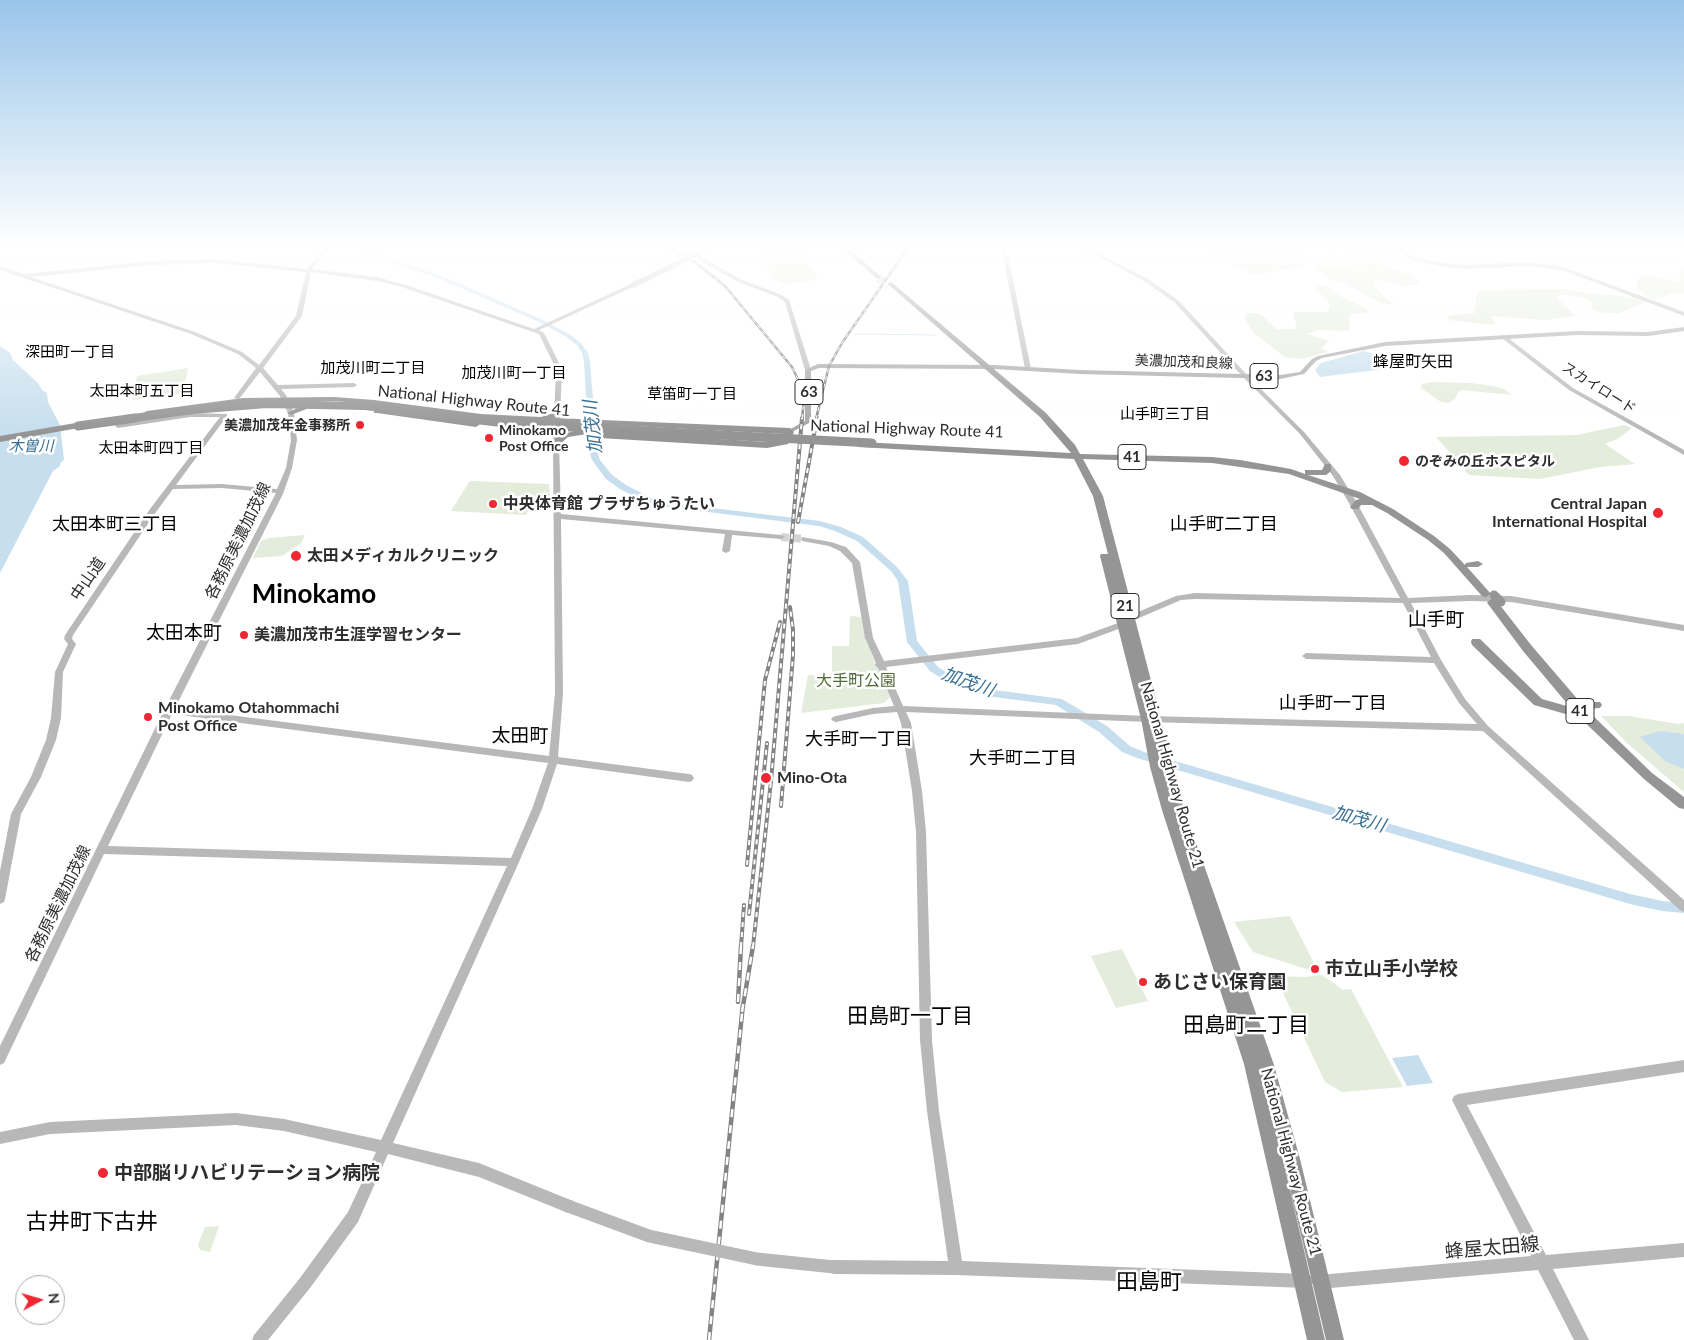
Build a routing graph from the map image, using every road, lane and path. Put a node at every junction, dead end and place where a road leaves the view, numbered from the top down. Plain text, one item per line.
1 (116, 308) edge
2 (302, 308) edge
3 (468, 308) edge
4 (584, 308) edge
5 (789, 308) edge
6 (916, 308) edge
7 (1016, 308) edge
8 (1183, 308) edge
9 (1667, 308) edge
10 (1684, 314) edge
11 (554, 322) joint
12 (546, 326) joint
13 (1684, 329) edge
14 (536, 330) junction
15 (1505, 338) junction
16 (984, 367) junction
17 (260, 368) junction
18 (1028, 369) junction
19 (808, 370) junction
20 (1245, 376) junction
21 (354, 385) dead end
22 (240, 399) junction
23 (284, 399) junction
24 (327, 407) junction
25 (558, 409) junction
26 (504, 418) junction
27 (539, 421) junction
28 (78, 426) junction
29 (118, 426) dead end
30 (557, 426) junction
31 (88, 427) junction
32 (592, 428) junction
33 (790, 431) junction
34 (0, 440) edge
35 (556, 443) junction
36 (872, 443) junction
37 (860, 445) junction
38 (916, 446) junction
39 (1684, 453) edge
40 (1074, 454) junction
41 (1328, 466) junction
42 (1289, 468) junction
43 (171, 487) junction
44 (1343, 487) junction
45 (280, 491) junction
46 (1355, 507) junction
47 (1394, 514) junction
48 (557, 516) junction
49 (729, 532) junction
50 (781, 537) tunnel mouth
51 (805, 539) tunnel mouth
52 (726, 550) dead end
53 (1493, 598) junction
54 (1407, 601) junction
55 (1125, 622) junction
56 (1684, 628) edge
57 (1476, 642) dead end
58 (1306, 656) dead end
59 (1437, 660) junction
60 (879, 665) junction
61 (1596, 705) dead end
62 (1581, 707) junction
63 (169, 710) junction
64 (900, 710) junction
65 (836, 719) dead end
66 (1152, 719) junction
67 (1485, 728) junction
68 (553, 761) junction
69 (1160, 763) junction
70 (689, 778) dead end
71 (1684, 800) edge
72 (1684, 804) edge
73 (102, 850) junction
74 (514, 862) junction
75 (0, 899) edge
76 (1680, 903) edge
77 (0, 1059) edge
78 (1684, 1066) edge
79 (0, 1138) edge
80 (385, 1146) junction
81 (1684, 1250) edge
82 (1542, 1264) junction
83 (956, 1268) junction
84 (1303, 1281) junction
85 (1322, 1282) junction
86 (259, 1340) edge
87 (1316, 1340) edge
88 (1335, 1340) edge
89 (1582, 1340) edge

1 - 17 street
2 - 17 street
3 - 14 street
4 - 11 street, bridge
5 - 19 street
6 - 16 highway, National Highway Route 21 / 21
7 - 18 street
8 - 20 street
9 - 10 street
11 - 12 street
12 - 14 street
13 - 15 main road, 美濃加茂和良線 / 63
14 - 25 street
15 - 20 main road, 美濃加茂和良線 / 63
15 - 39 street, スカイロード
16 - 18 main road, 美濃加茂和良線 / 63
16 - 19 main road, 美濃加茂和良線 / 63
16 - 40 highway, National Highway Route 21 / 21
17 - 22 street
17 - 23 street
18 - 20 main road, 美濃加茂和良線 / 63
19 - 33 main road, 63
20 - 41 street
21 - 23 street
22 - 23 highway
22 - 23 highway
22 - 28 highway, bridge
23 - 24 highway
23 - 24 highway
23 - 26 highway
23 - 31 highway, bridge
23 - 45 street, 各務原美濃加茂線
24 - 30 highway
25 - 27 highway
25 - 30 street
26 - 27 highway
26 - 30 highway
27 - 30 highway
28 - 34 highway, National Highway Route 41 / 41
28 - 36 highway, National Highway Route 41 / 41, bridge
29 - 43 street
30 - 32 highway
30 - 35 street
31 - 34 highway, National Highway Route 41 / 41
31 - 37 highway, National Highway Route 41 / 41, bridge
32 - 33 highway
32 - 33 highway
32 - 35 highway
32 - 36 highway, bridge
32 - 37 highway, bridge
35 - 48 street
36 - 38 highway, National Highway Route 41 / 41
37 - 38 highway, National Highway Route 41 / 41, bridge
38 - 40 highway, National Highway Route 41 / 41
40 - 42 highway, National Highway Route 41 / 41
40 - 44 highway, National Highway Route 41 / 41
40 - 55 highway, National Highway Route 21 / 21
41 - 42 highway
41 - 44 street
42 - 44 highway, National Highway Route 41 / 41
43 - 45 street
43 - 75 street, 中山道
44 - 46 street
44 - 47 highway, National Highway Route 41 / 41
44 - 53 highway, National Highway Route 41 / 41
45 - 63 street, 各務原美濃加茂線
46 - 47 highway
46 - 54 street
47 - 53 highway, National Highway Route 41 / 41
48 - 49 street
48 - 68 street
49 - 50 street
49 - 52 street
51 - 60 street
53 - 62 highway, National Highway Route 41 / 41
54 - 55 street
54 - 56 street
54 - 59 street
55 - 60 street
55 - 66 highway, National Highway Route 21 / 21
57 - 62 highway
58 - 59 street
59 - 67 street
60 - 64 street
61 - 62 highway
62 - 71 highway, National Highway Route 41 / 41
62 - 72 highway, National Highway Route 41 / 41
63 - 68 street
63 - 73 street, 各務原美濃加茂線
64 - 65 street
64 - 66 street
64 - 83 street
66 - 67 street
66 - 69 highway, National Highway Route 21 / 21
67 - 76 street
68 - 70 street
68 - 74 street
69 - 84 highway, National Highway Route 21 / 21
69 - 85 highway, National Highway Route 21 / 21
73 - 74 street
73 - 77 street, 各務原美濃加茂線
74 - 80 street
78 - 82 street
79 - 80 street, 蜂屋太田線
80 - 83 street, 蜂屋太田線, bridge
80 - 86 street
81 - 82 street, 蜂屋太田線
82 - 85 street, 蜂屋太田線
82 - 89 street
83 - 84 street, 蜂屋太田線
84 - 85 street, 蜂屋太田線
84 - 87 highway, National Highway Route 21 / 21
85 - 88 highway, National Highway Route 21 / 21

